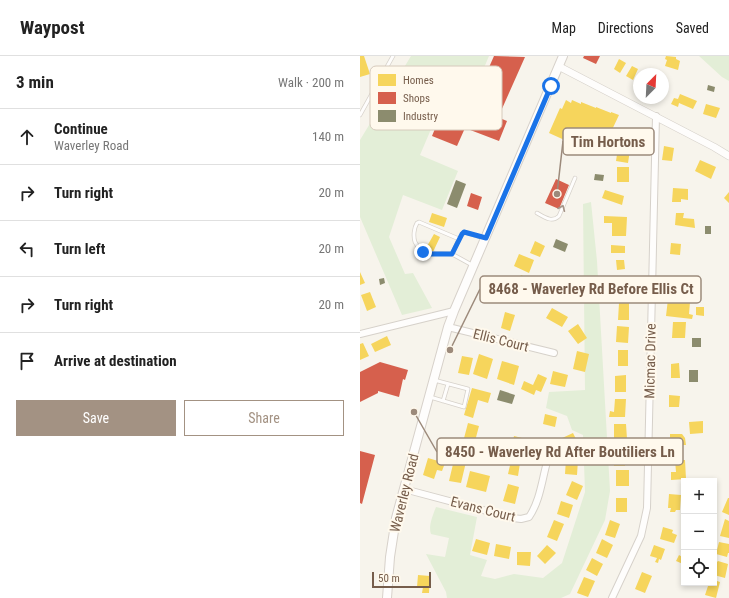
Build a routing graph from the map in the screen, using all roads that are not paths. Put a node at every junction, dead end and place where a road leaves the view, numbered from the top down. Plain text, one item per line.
1 (393, 56) edge
2 (563, 56) edge
3 (387, 66) edge
4 (560, 67) junction
5 (370, 97) edge
6 (360, 115) edge
7 (656, 116) junction
8 (729, 156) edge
9 (575, 178) dead end
10 (537, 213) dead end
11 (486, 238) junction
12 (459, 239) junction
13 (452, 254) junction
14 (474, 265) junction
15 (454, 311) junction
16 (448, 327) junction
17 (360, 334) edge
18 (554, 353) dead end
19 (434, 380) junction
20 (448, 384) junction
21 (429, 397) junction
22 (443, 401) junction
23 (547, 462) dead end
24 (404, 489) junction
25 (387, 598) edge
26 (612, 598) edge

1 - 3 lane
2 - 4 main road, Waverley Road
4 - 7 street
4 - 11 main road, Waverley Road
5 - 6 lane
7 - 8 street
7 - 26 street, Micmac Drive
10 -> 9 lane
11 - 12 lane
11 - 14 main road, Waverley Road
12 - 13 lane
12 - 13 lane
13 - 14 lane
14 - 15 main road, Waverley Road
15 - 16 main road, Waverley Road
15 - 17 street
16 - 18 street, Ellis Court
16 - 19 main road, Waverley Road
19 - 20 lane
19 - 21 main road, Waverley Road
20 - 22 lane
20 - 22 lane
21 - 22 lane
21 - 24 main road, Waverley Road
23 - 24 street, Evans Court
24 - 25 main road, Waverley Road

